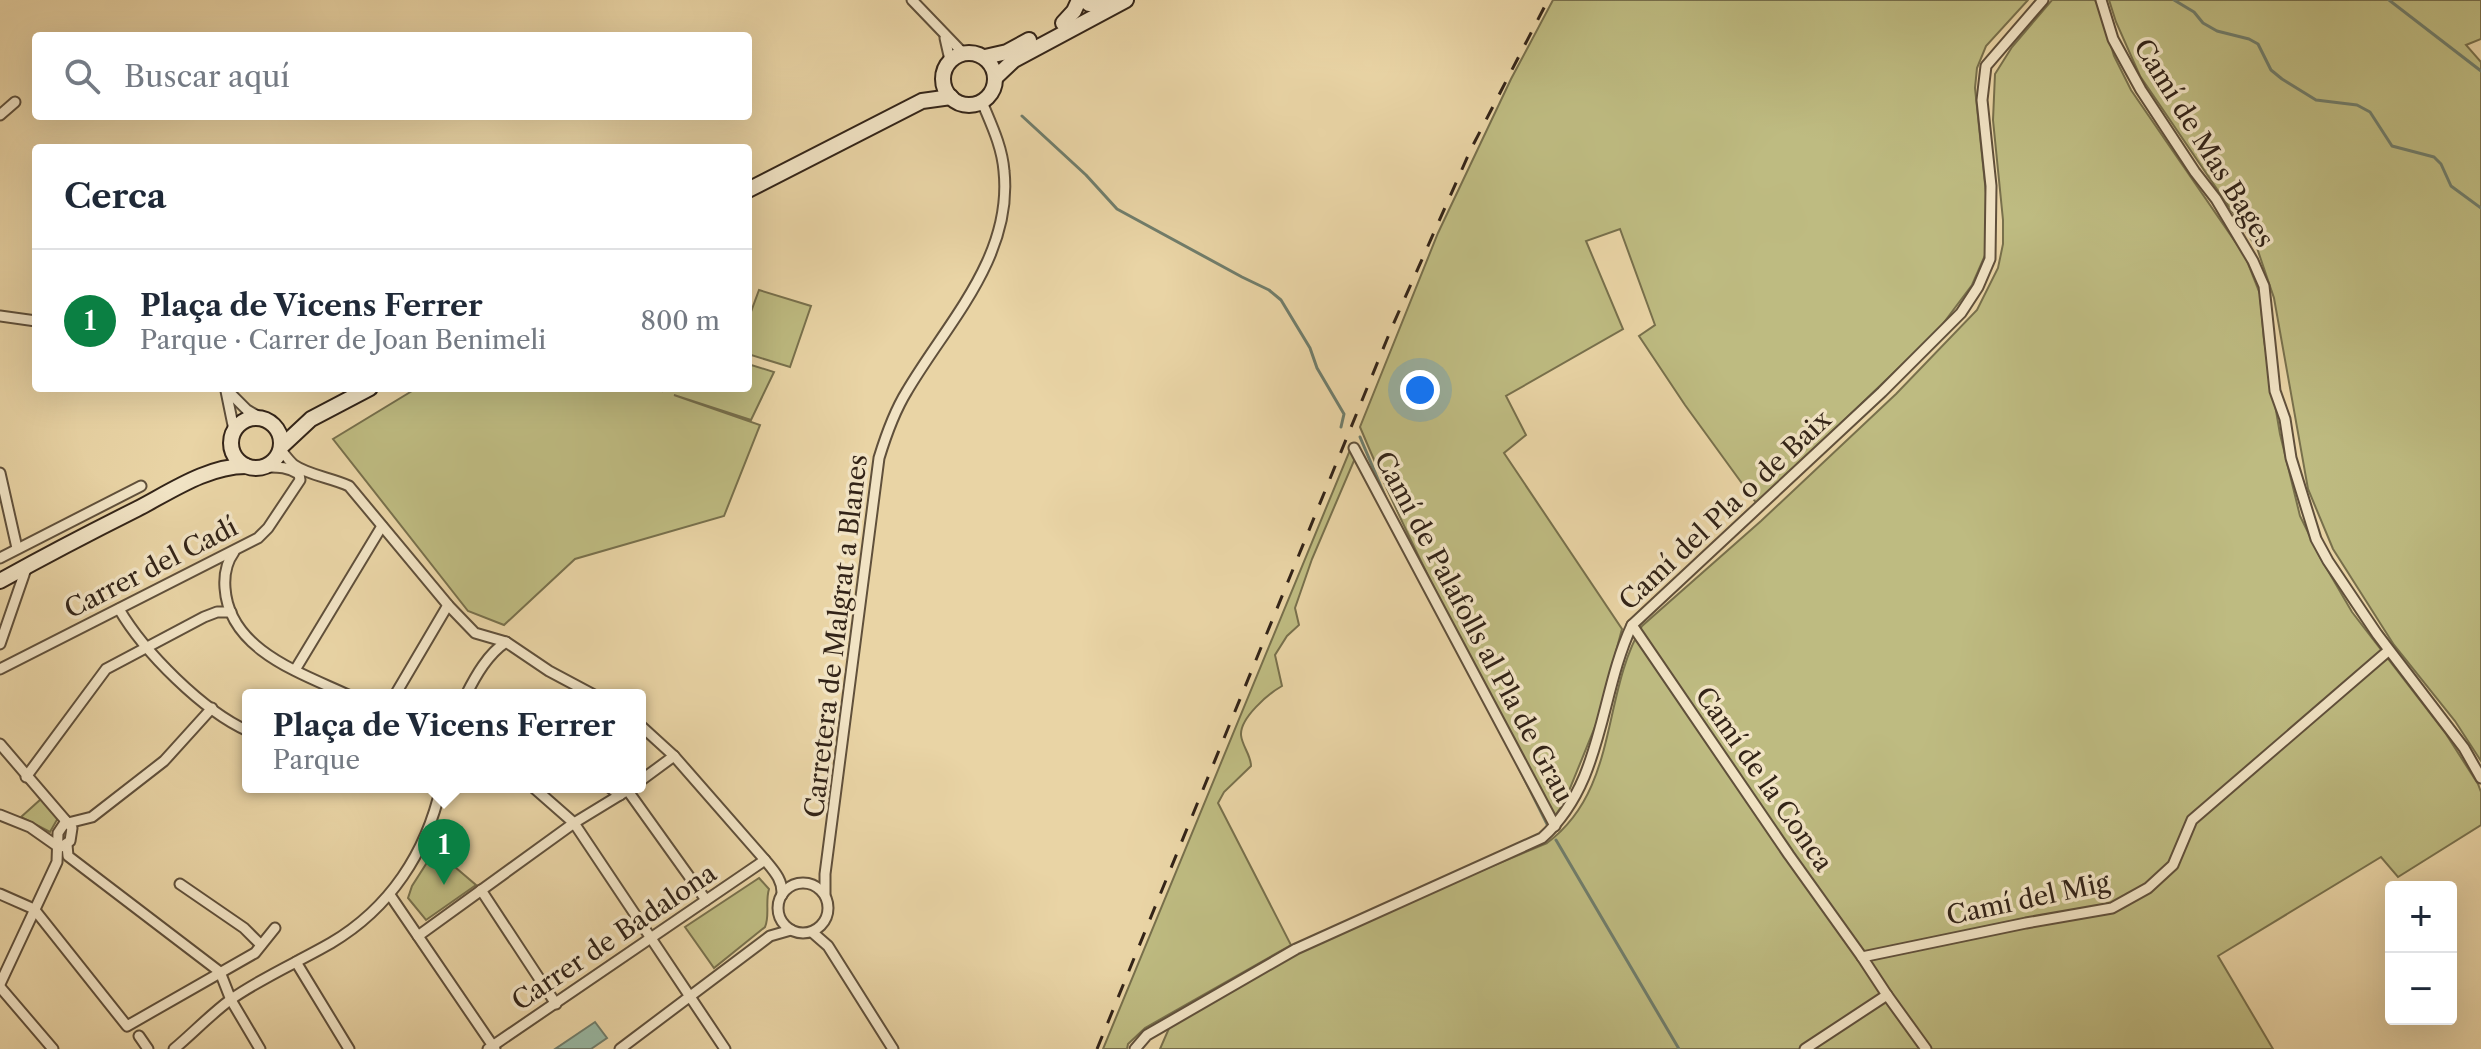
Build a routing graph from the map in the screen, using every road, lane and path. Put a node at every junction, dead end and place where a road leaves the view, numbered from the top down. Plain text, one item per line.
1 (912, 0) edge
2 (1116, 0) edge
3 (1126, 0) edge
4 (2043, 0) edge
5 (2101, 0) edge
6 (1093, 1) edge
7 (1061, 29) junction
8 (956, 56) junction
9 (985, 57) junction
10 (996, 77) junction
11 (943, 78) junction
12 (951, 97) junction
13 (922, 101) junction
14 (15, 102) dead end
15 (982, 102) junction
16 (0, 115) edge
17 (752, 188) edge
18 (0, 316) edge
19 (32, 320) edge
20 (225, 392) edge
21 (228, 392) edge
22 (362, 392) edge
23 (311, 419) junction
24 (266, 420) junction
25 (232, 437) junction
26 (281, 448) junction
27 (1354, 448) dead end
28 (246, 466) junction
29 (263, 467) junction
30 (0, 473) edge
31 (206, 474) junction
32 (141, 486) dead end
33 (382, 526) junction
34 (17, 548) junction
35 (236, 549) junction
36 (0, 558) edge
37 (27, 566) junction
38 (0, 581) edge
39 (448, 605) junction
40 (119, 609) junction
41 (231, 612) junction
42 (1632, 625) junction
43 (490, 638) junction
44 (506, 642) junction
45 (0, 644) edge
46 (146, 647) junction
47 (2388, 651) junction
48 (491, 655) junction
49 (0, 669) edge
50 (295, 670) junction
51 (335, 689) edge
52 (399, 689) edge
53 (470, 689) edge
54 (583, 689) edge
55 (212, 708) junction
56 (242, 727) edge
57 (646, 730) edge
58 (0, 746) edge
59 (674, 756) junction
60 (26, 777) junction
61 (646, 777) edge
62 (2481, 778) edge
63 (440, 793) edge
64 (540, 793) edge
65 (624, 793) edge
66 (628, 793) edge
67 (0, 815) edge
68 (67, 822) junction
69 (574, 823) junction
70 (1555, 826) junction
71 (61, 846) junction
72 (71, 858) junction
73 (58, 860) junction
74 (765, 860) junction
75 (825, 874) junction
76 (778, 876) junction
77 (180, 884) dead end
78 (796, 884) junction
79 (808, 884) junction
80 (481, 890) junction
81 (0, 894) edge
82 (390, 895) junction
83 (782, 895) junction
84 (825, 895) junction
85 (706, 900) junction
86 (34, 909) junction
87 (780, 917) junction
88 (823, 923) junction
89 (275, 928) dead end
90 (791, 930) junction
91 (812, 932) junction
92 (418, 936) junction
93 (770, 936) junction
94 (652, 937) junction
95 (261, 945) junction
96 (828, 946) junction
97 (0, 955) edge
98 (1862, 957) junction
99 (11, 960) junction
100 (296, 962) junction
101 (220, 972) junction
102 (0, 986) edge
103 (1887, 995) junction
104 (690, 997) junction
105 (231, 1000) junction
106 (556, 1004) junction
107 (139, 1036) dead end
108 (492, 1048) edge
109 (53, 1049) edge
110 (148, 1049) edge
111 (174, 1049) edge
112 (260, 1049) edge
113 (349, 1049) edge
114 (620, 1049) edge
115 (725, 1049) edge
116 (893, 1049) edge
117 (1135, 1049) edge
118 (1805, 1049) edge
119 (1926, 1049) edge

1 - 8 street
2 - 6 street
3 - 7 street
4 - 42 street, Camí del Pla o de Baix
5 - 47 street, Camí de Mas Bages
6 - 7 street
7 - 9 street
7 - 10 street
8 - 9 street
8 - 11 street
9 - 10 street
10 - 15 street
11 - 12 street
11 - 13 street
12 - 13 street
12 - 15 street
13 - 17 street
14 - 16 street
15 - 75 street, Carretera de Malgrat a Blanes
18 - 19 street
20 - 25 street
21 - 24 street
22 - 23 street
23 - 24 street
23 - 26 street
24 - 25 street
24 - 26 street
25 - 28 street
25 - 31 street
26 - 29 street
26 - 33 street
27 - 70 street, Camí de Palafolls al Pla de Grau
28 - 29 street
28 - 31 street
29 - 35 street, Carrer del Cadí
30 - 34 street
31 - 37 street
32 - 34 street
33 - 39 street
33 - 50 street
34 - 36 street
35 - 40 street, Carrer del Cadí
35 - 41 street
37 - 38 street
37 - 45 street
39 - 43 street
39 - 52 street
40 - 46 street
40 - 49 street, Carrer del Cadí
41 - 46 street
41 - 50 street
42 - 70 street, Camí del Pla o de Baix
42 - 98 street, Camí de la Conca
43 - 44 street
43 - 48 street
44 - 48 street
44 - 54 street
46 - 55 street
46 - 60 street
47 - 62 street, Camí de Mas Bages
47 - 98 street, Camí del Mig
48 - 53 street
50 - 51 street
55 - 56 street
55 - 68 street
57 - 59 street
58 - 60 street
59 - 61 street
59 - 74 street
60 - 68 street
63 - 82 street
64 - 69 street
65 - 69 street
66 - 85 street
67 - 71 street
68 - 71 street
69 - 80 street
69 - 94 street
70 - 117 street, Camí del Pla o de Baix
71 - 72 street
71 - 73 street
72 - 73 street
72 - 101 street
73 - 86 street
74 - 76 street
74 - 85 street, Carrer de Badalona
75 - 79 street
75 - 84 street, Carretera de Malgrat a Blanes
76 - 78 street
76 - 83 street
77 - 95 street
78 - 79 street
78 - 83 street
79 - 84 street
80 - 92 street
80 - 106 street
81 - 86 street
82 - 92 street
82 - 100 street
83 - 87 street
84 - 88 street
85 - 94 street, Carrer de Badalona
86 - 99 street
86 - 101 street
87 - 90 street
87 - 93 street
88 - 91 street
88 - 96 street
89 - 95 street
90 - 91 street
90 - 93 street
91 - 96 street
92 - 108 street
93 - 104 street
94 - 104 street
94 - 106 street, Carrer de Badalona
95 - 101 street
96 - 116 street
97 - 99 street
98 - 103 street
99 - 102 street
100 - 105 street
100 - 113 street
101 - 105 street
102 - 109 street
103 - 118 street
103 - 119 street
104 - 114 street
104 - 115 street
105 - 111 street
105 - 112 street
106 - 108 street, Carrer de Badalona
107 - 110 street

